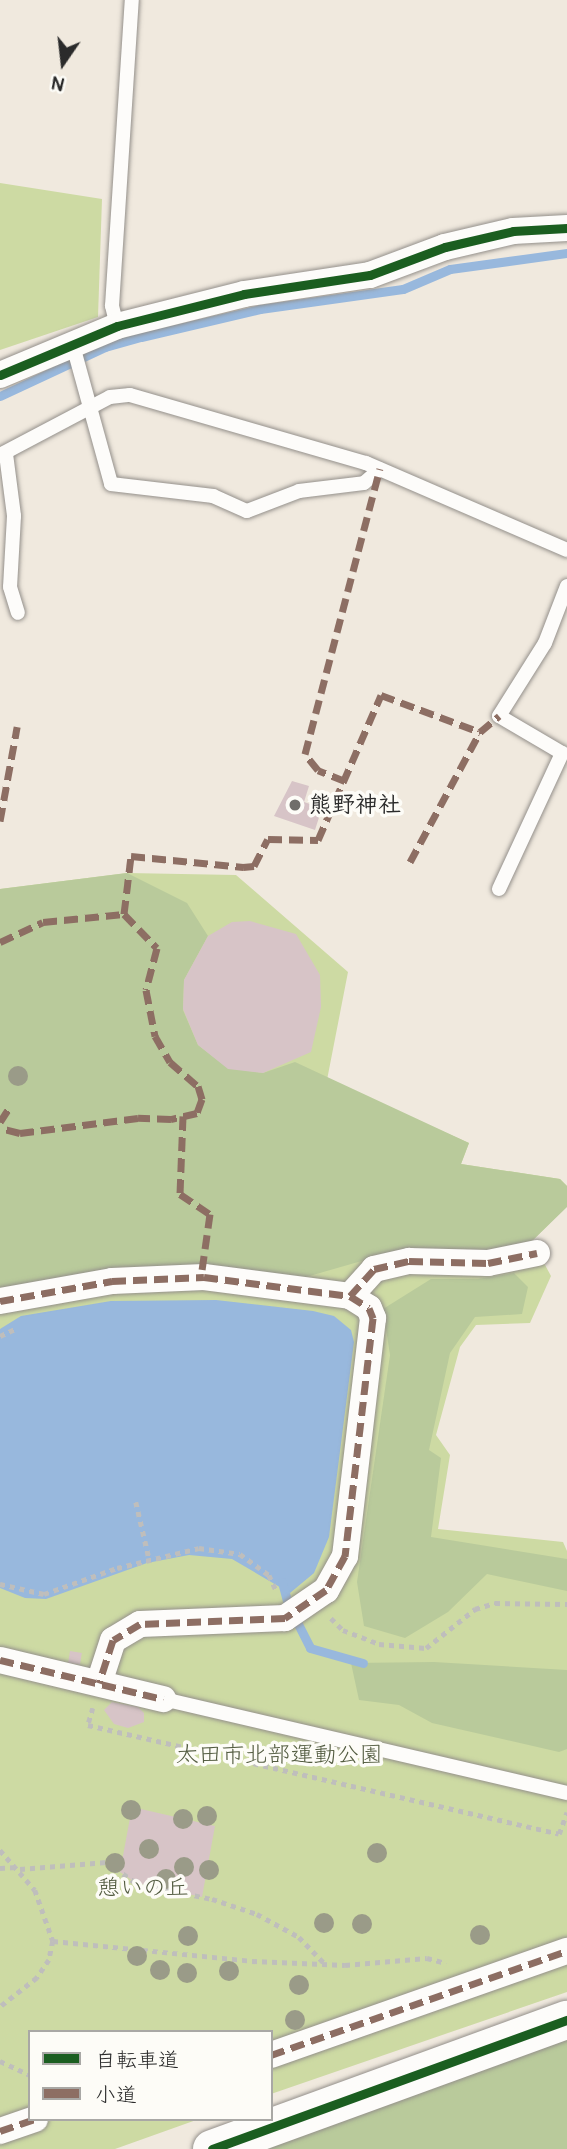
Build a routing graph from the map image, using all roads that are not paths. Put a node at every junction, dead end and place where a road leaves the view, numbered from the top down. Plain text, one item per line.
1 (132, 0) edge
2 (567, 228) edge
3 (117, 326) junction
4 (72, 342) junction
5 (0, 374) edge
6 (92, 410) junction
7 (3, 455) edge
8 (380, 469) junction
9 (567, 550) edge
10 (567, 586) edge
11 (18, 613) dead end
12 (499, 889) dead end
13 (537, 1253) dead end
14 (350, 1296) junction
15 (0, 1301) edge
16 (0, 1660) edge
17 (99, 1683) junction
18 (163, 1699) joint
19 (567, 1793) edge
20 (567, 1951) edge
21 (567, 2021) edge
22 (273, 2054) edge
23 (30, 2121) edge
24 (0, 2132) edge
25 (212, 2149) edge

1 - 3 lane
2 - 3 street
3 - 4 street
4 - 5 street
4 - 6 lane
6 - 7 lane
6 - 8 lane
6 - 8 lane
7 - 11 lane
8 - 9 lane
10 - 12 lane
13 - 14 street
14 - 15 street
14 - 17 street
16 - 17 street
17 - 18 street
18 - 19 lane
20 - 22 street
21 - 25 street
23 - 24 street

